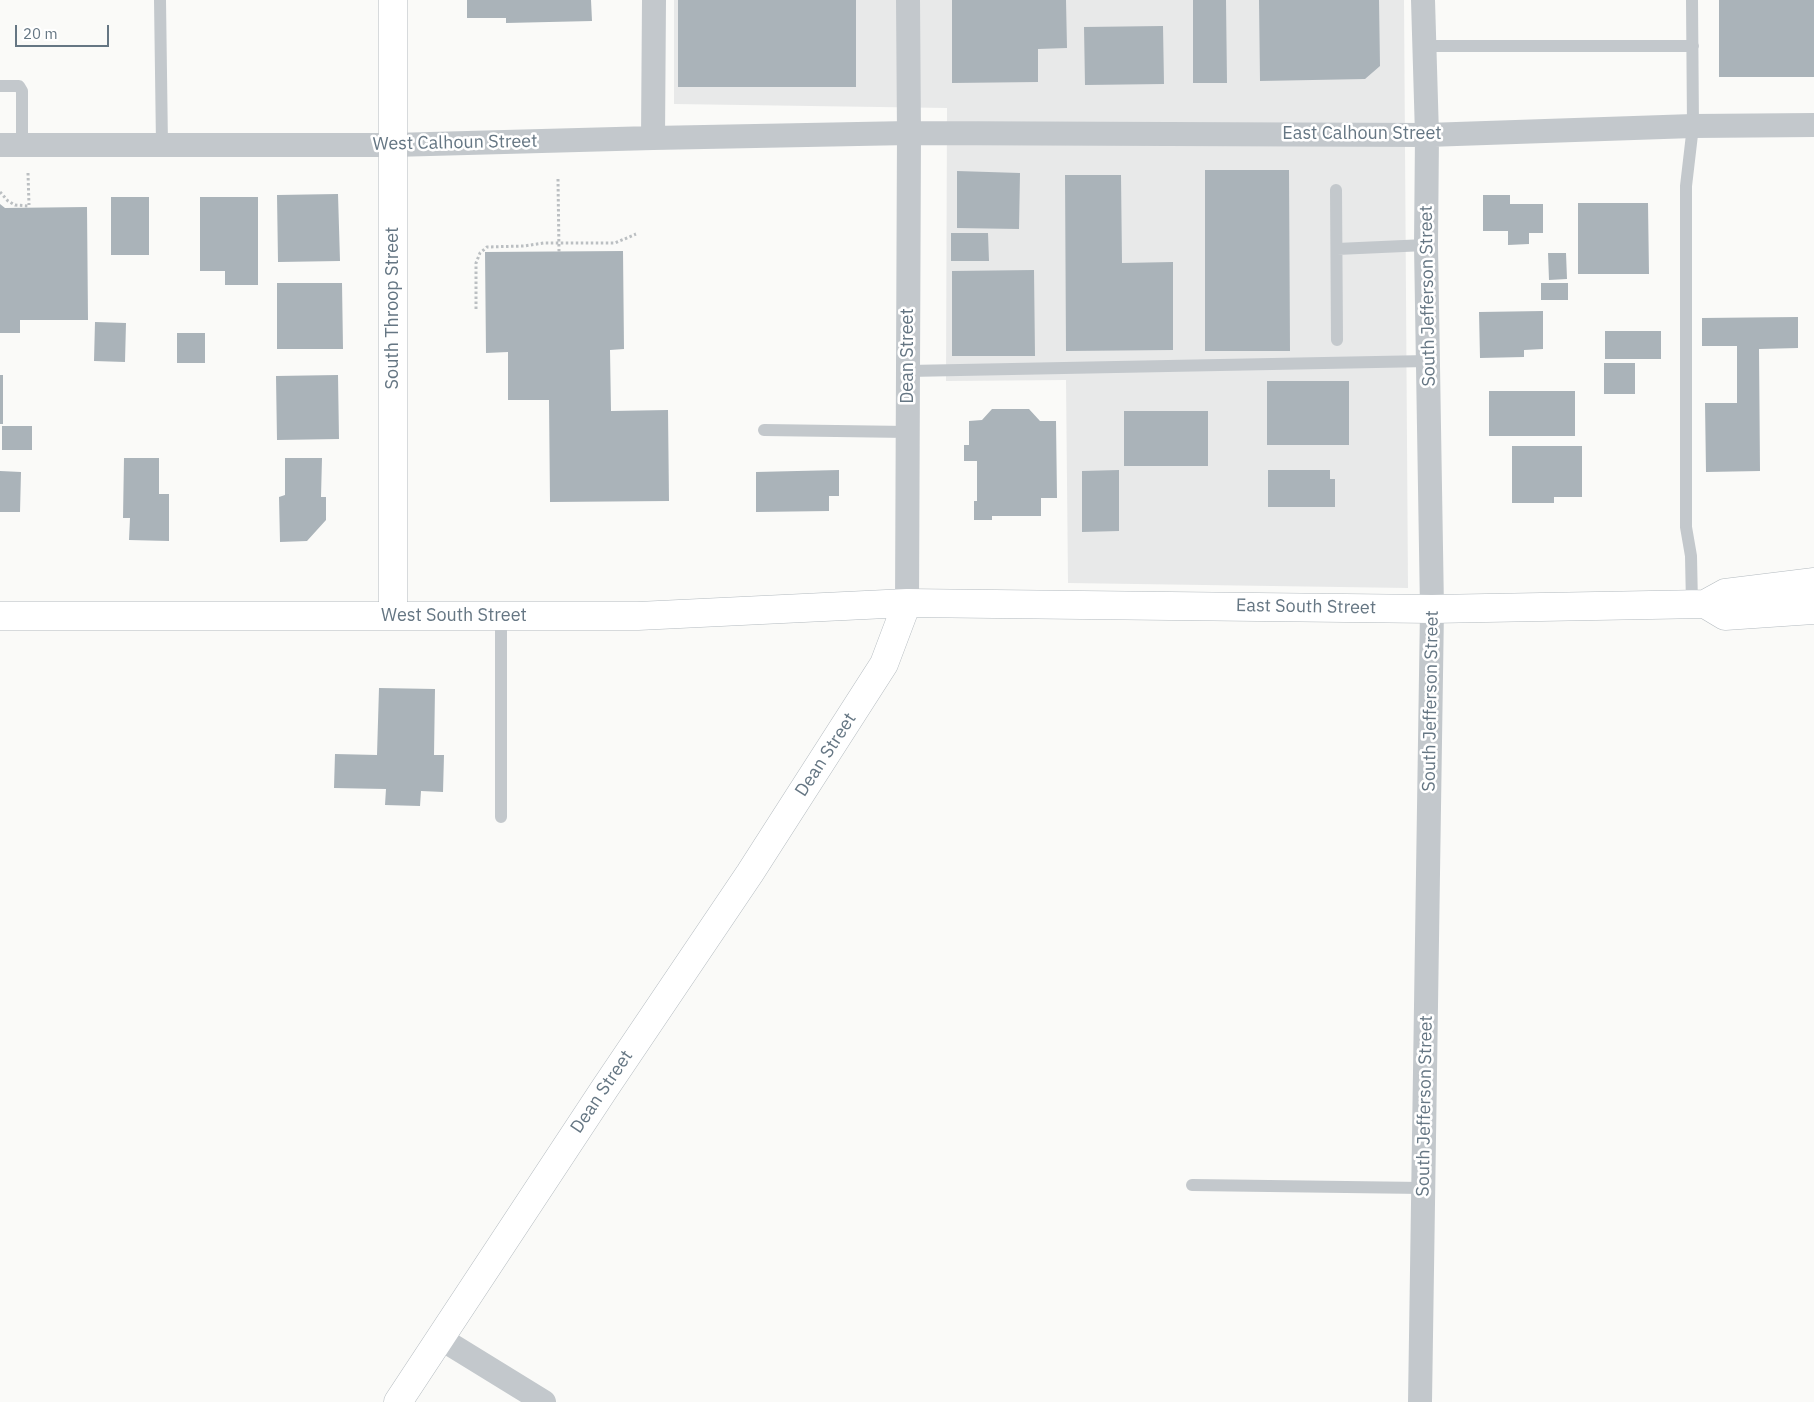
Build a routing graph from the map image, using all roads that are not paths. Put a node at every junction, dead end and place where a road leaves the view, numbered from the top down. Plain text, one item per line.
1 (160, 0) edge
2 (393, 0) edge
3 (654, 0) edge
4 (908, 0) edge
5 (1423, 0) edge
6 (1692, 0) edge
7 (1424, 46) junction
8 (1693, 46) junction
9 (0, 86) edge
10 (1814, 125) edge
11 (1693, 126) junction
12 (909, 133) junction
13 (1427, 135) junction
14 (653, 138) junction
15 (11, 145) edge
16 (162, 145) junction
17 (393, 146) junction
18 (1336, 190) dead end
19 (1426, 245) junction
20 (1336, 249) junction
21 (1337, 340) dead end
22 (1428, 361) junction
23 (908, 371) junction
24 (764, 430) dead end
25 (908, 432) junction
26 (1814, 582) edge
27 (907, 603) junction
28 (1699, 604) junction
29 (1432, 608) junction
30 (1814, 610) edge
31 (0, 616) edge
32 (393, 616) junction
33 (501, 616) junction
34 (501, 817) dead end
35 (1192, 1186) dead end
36 (1423, 1188) junction
37 (440, 1338) junction
38 (398, 1402) edge
39 (544, 1402) edge
40 (1420, 1402) edge

1 - 16 lane
2 - 17 street, South Throop Street
3 - 14 street
4 - 12 street, Dean Street
5 - 7 street, South Jefferson Street
6 - 8 lane
7 - 8 lane
7 - 13 street, South Jefferson Street
8 - 11 lane
9 - 15 lane
10 - 11 street, East Calhoun Street
11 - 13 street, East Calhoun Street
11 - 28 lane
12 - 13 street, East Calhoun Street
12 - 14 street, West Calhoun Street
12 - 23 street, Dean Street
13 - 19 street, South Jefferson Street
14 - 17 street, West Calhoun Street
15 - 16 street, West Calhoun Street
16 - 17 street, West Calhoun Street
17 - 32 street, South Throop Street
18 - 20 lane
19 - 20 lane
19 - 22 street, South Jefferson Street
20 - 21 lane
22 - 23 lane
22 - 29 street, South Jefferson Street
23 - 25 street, Dean Street
24 - 25 lane
25 - 27 street, Dean Street
26 - 28 street, East South Street
27 - 29 street, East South Street
27 - 33 street, West South Street
27 - 37 street, Dean Street
28 - 29 street, East South Street
28 - 30 street, East South Street
29 - 36 street, South Jefferson Street
31 - 32 street, West South Street
32 - 33 street, West South Street
33 - 34 lane
35 - 36 lane
36 - 40 street, South Jefferson Street
37 - 38 street, Dean Street
37 - 39 street

